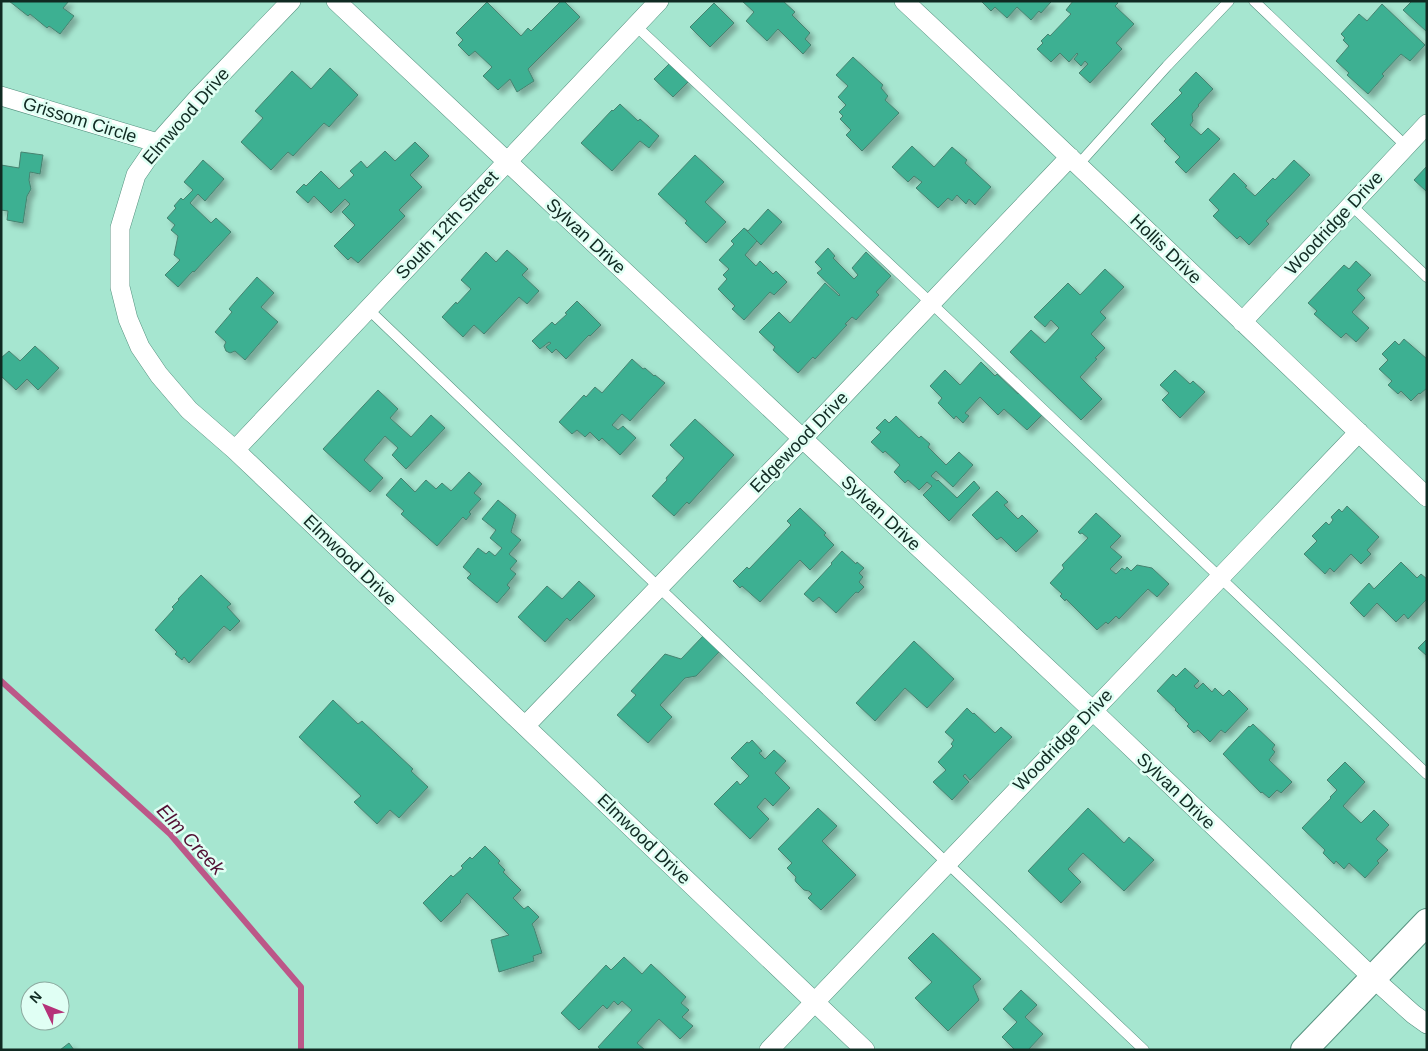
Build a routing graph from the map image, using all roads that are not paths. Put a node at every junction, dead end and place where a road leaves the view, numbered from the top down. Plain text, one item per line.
1 (291, 1) edge
2 (336, 1) edge
3 (659, 1) edge
4 (904, 1) edge
5 (1228, 1) edge
6 (1254, 1) edge
7 (636, 26) junction
8 (1, 96) edge
9 (1427, 124) edge
10 (158, 143) junction
11 (1406, 146) junction
12 (1074, 161) junction
13 (507, 162) junction
14 (1351, 205) junction
15 (1427, 277) edge
16 (931, 303) junction
17 (368, 309) junction
18 (1242, 322) junction
19 (1358, 432) junction
20 (802, 439) junction
21 (234, 450) junction
22 (1427, 497) edge
23 (1219, 578) junction
24 (660, 587) junction
25 (1092, 710) junction
26 (525, 726) junction
27 (1427, 774) edge
28 (947, 863) junction
29 (1427, 922) edge
30 (1373, 978) junction
31 (814, 1002) junction
32 (1427, 1024) edge
33 (769, 1050) edge
34 (865, 1050) edge
35 (1144, 1050) edge
36 (1304, 1050) edge

1 - 10 street, Elmwood Drive
2 - 13 street, Sylvan Drive
3 - 7 street, South 12th Street
4 - 12 street, Hollis Drive
5 - 12 lane
6 - 11 lane
7 - 13 street, South 12th Street
7 - 16 lane
8 - 10 street, Grissom Circle
9 - 11 street, Woodridge Drive
10 - 21 street, Elmwood Drive
11 - 14 street, Woodridge Drive
12 - 16 street, Edgewood Drive
12 - 18 street, Hollis Drive
13 - 17 street, South 12th Street
13 - 20 street, Sylvan Drive
14 - 15 lane
14 - 18 street, Woodridge Drive
16 - 20 street, Edgewood Drive
16 - 23 lane
17 - 21 street, South 12th Street
17 - 24 lane
18 - 19 street, Hollis Drive
19 - 22 street, Hollis Drive
19 - 23 street, Woodridge Drive
20 - 24 street, Edgewood Drive
20 - 25 street, Sylvan Drive
21 - 26 street, Elmwood Drive
23 - 25 street, Woodridge Drive
23 - 27 lane
24 - 26 street, Edgewood Drive
24 - 28 lane
25 - 28 street, Woodridge Drive
25 - 30 street, Sylvan Drive
26 - 31 street, Elmwood Drive
28 - 31 street, Woodridge Drive
28 - 35 lane
29 - 30 main road
30 - 32 street, Sylvan Drive
30 - 36 main road
31 - 33 street, Woodridge Drive
31 - 34 street, Elmwood Drive

